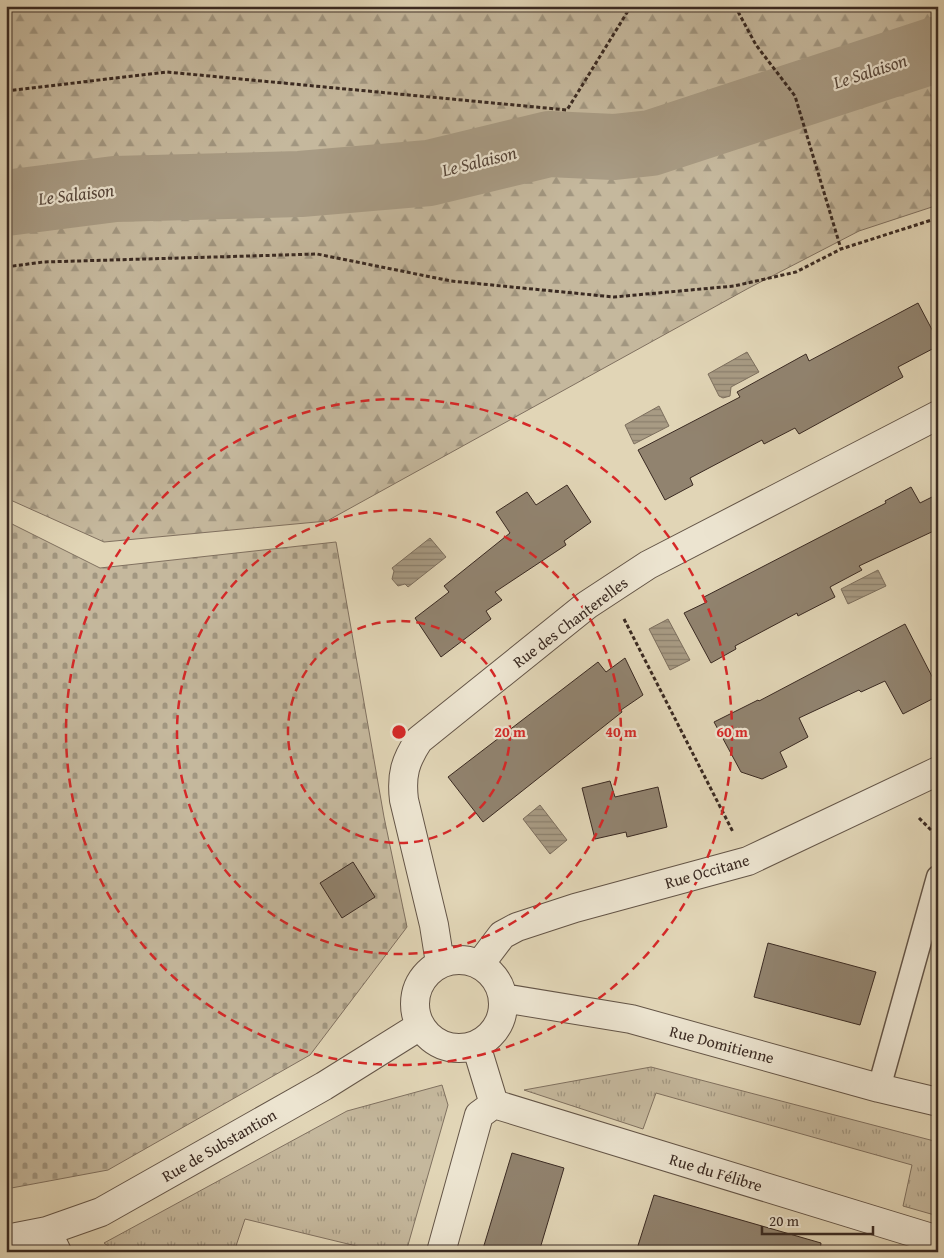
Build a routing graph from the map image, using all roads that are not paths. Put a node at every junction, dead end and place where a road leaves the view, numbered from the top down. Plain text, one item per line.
1 (938, 415) edge
2 (938, 771) edge
3 (938, 877) edge
4 (440, 963) junction
5 (480, 964) junction
6 (503, 998) junction
7 (420, 1026) junction
8 (476, 1044) junction
9 (879, 1088) junction
10 (938, 1102) edge
11 (494, 1104) junction
12 (6, 1239) edge
13 (938, 1240) edge
14 (52, 1242) edge
15 (441, 1252) edge

1 - 4 street, Rue des Chanterelles
2 - 5 street, Rue Occitane
3 - 9 lane
4 - 5 street
4 - 7 street
5 - 6 street
6 - 8 street
6 - 9 street, Rue Domitienne
7 - 8 street
7 - 14 street, Rue de Substantion
8 - 11 street
9 - 10 street, Rue Domitienne
11 - 13 street, Rue du Félibre
11 - 15 street
12 - 14 street, Rue de Substantion

